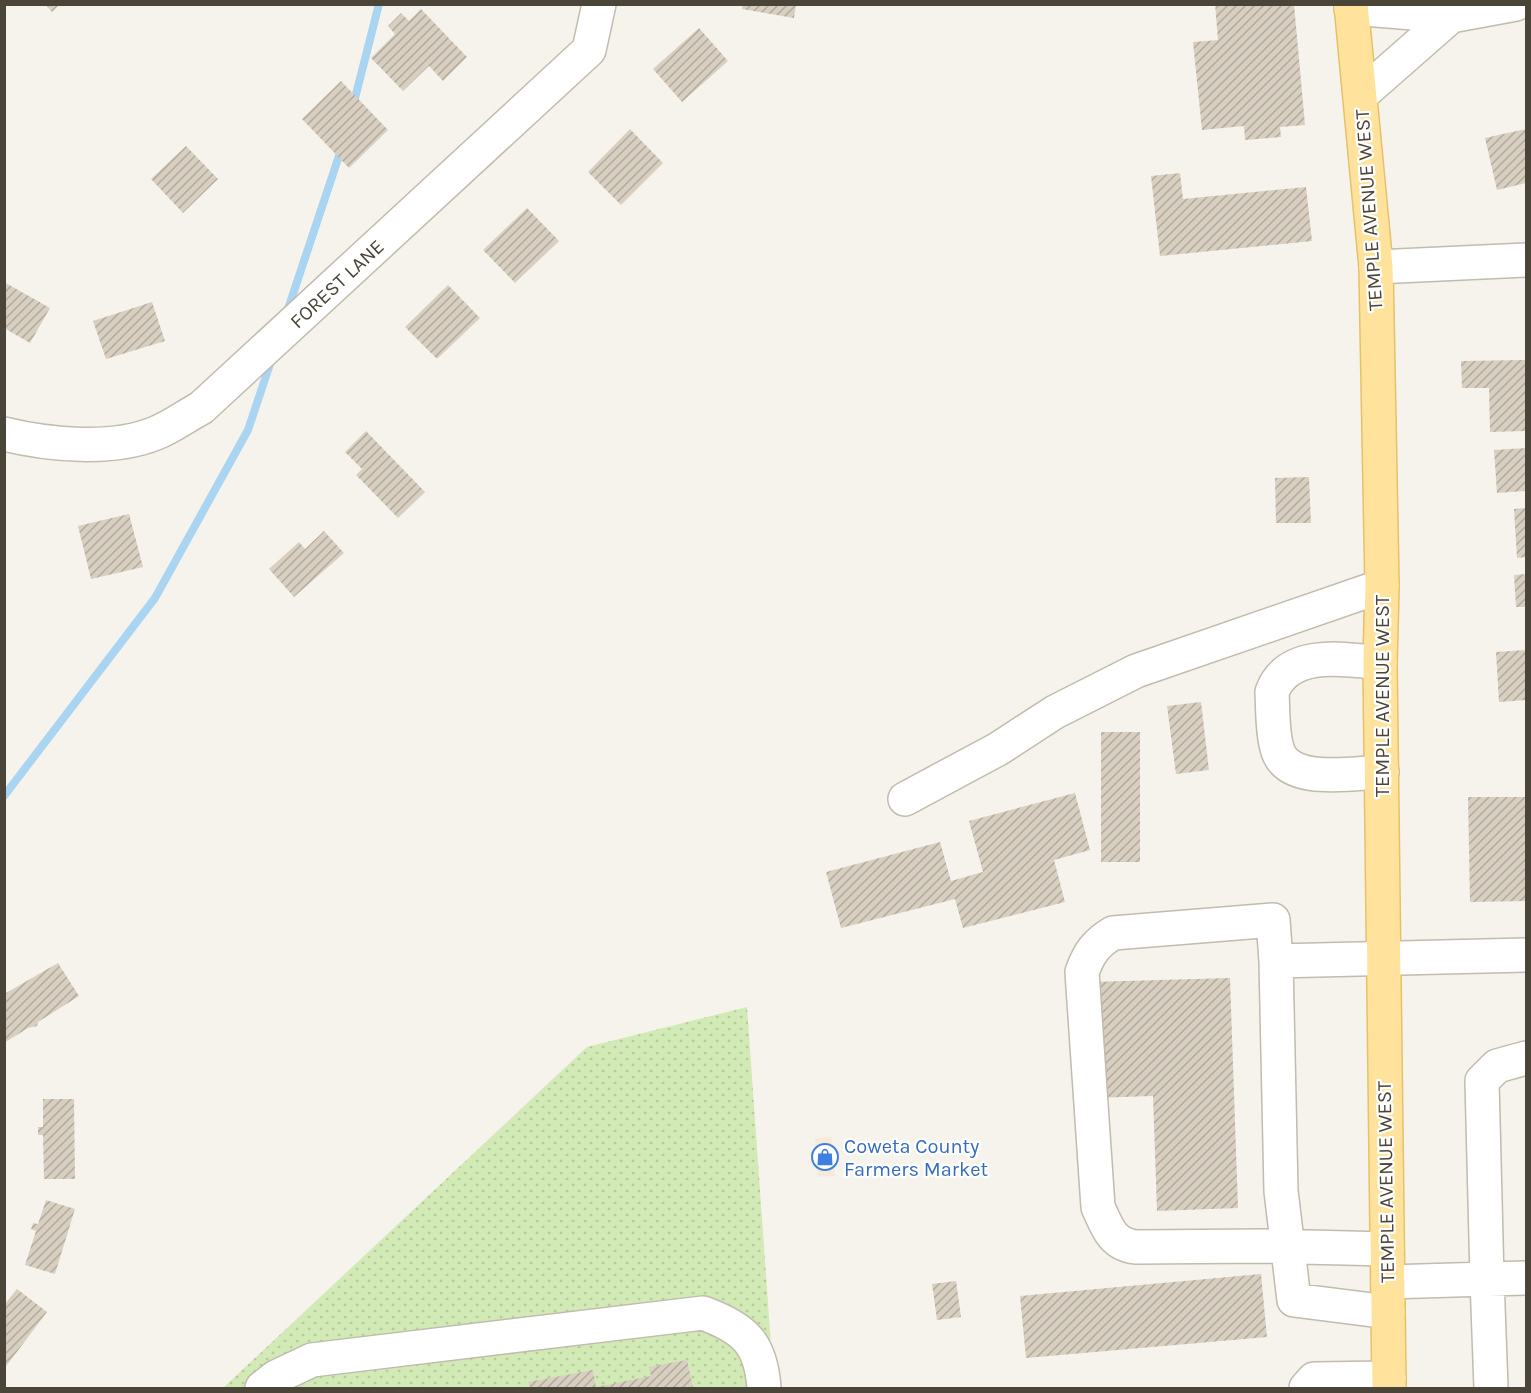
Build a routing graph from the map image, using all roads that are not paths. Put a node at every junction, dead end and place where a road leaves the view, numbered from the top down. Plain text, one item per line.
1 (599, 4) edge
2 (1515, 4) edge
3 (1351, 6) edge
4 (1451, 16) junction
5 (1361, 95) junction
6 (1527, 260) edge
7 (1376, 267) junction
8 (4, 434) edge
9 (1382, 586) junction
10 (1380, 663) junction
11 (1382, 772) junction
12 (905, 799) dead end
13 (1527, 955) edge
14 (1384, 957) junction
15 (1276, 961) junction
16 (1527, 1058) edge
17 (1287, 1247) junction
18 (1387, 1249) junction
19 (1527, 1278) edge
20 (1486, 1279) junction
21 (1388, 1297) junction
22 (1389, 1383) edge
23 (262, 1389) edge
24 (764, 1389) edge
25 (1306, 1389) edge
26 (1491, 1389) edge

1 - 8 street, FOREST LANE
2 - 4 street
3 - 4 street
3 - 5 main road, TEMPLE AVENUE WEST
4 - 5 street
5 - 7 main road, TEMPLE AVENUE WEST
6 - 7 street
7 - 9 main road, TEMPLE AVENUE WEST
9 - 10 main road, TEMPLE AVENUE WEST
9 - 12 street
10 - 11 main road, TEMPLE AVENUE WEST
10 - 11 street
11 - 14 main road, TEMPLE AVENUE WEST
13 - 14 street
14 - 15 street
14 - 18 main road, TEMPLE AVENUE WEST
15 - 17 street
15 - 17 street
16 - 20 street
17 - 18 street
17 - 21 street
18 - 21 main road, TEMPLE AVENUE WEST
19 - 20 street
20 - 21 street
20 - 26 street
21 - 22 main road, TEMPLE AVENUE WEST
22 - 25 street
23 - 24 street

